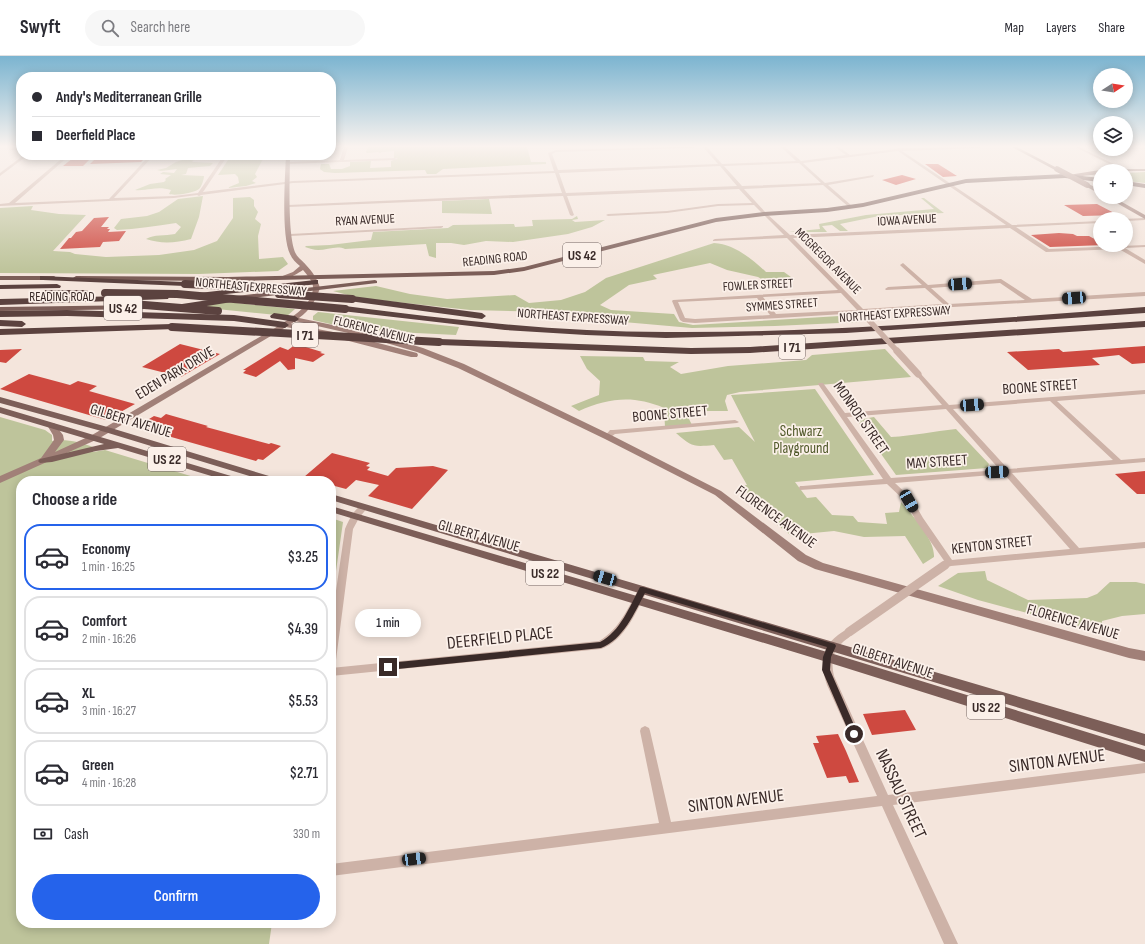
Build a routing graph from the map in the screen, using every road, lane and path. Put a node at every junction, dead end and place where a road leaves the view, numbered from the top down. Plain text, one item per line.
1 (29, 188) edge
2 (121, 188) edge
3 (203, 188) edge
4 (243, 188) edge
5 (287, 188) edge
6 (563, 188) edge
7 (708, 188) edge
8 (741, 188) edge
9 (829, 188) edge
10 (935, 188) edge
11 (954, 188) edge
12 (199, 194) junction
13 (565, 195) junction
14 (110, 200) junction
15 (11, 204) junction
16 (754, 204) junction
17 (1121, 204) edge
18 (0, 205) edge
19 (288, 206) junction
20 (850, 207) junction
21 (764, 214) junction
22 (572, 215) dead end
23 (608, 215) dead end
24 (1145, 218) edge
25 (1133, 219) edge
26 (1093, 222) edge
27 (1010, 226) junction
28 (441, 227) dead end
29 (290, 235) junction
30 (788, 237) junction
31 (715, 240) dead end
32 (1145, 246) edge
33 (1133, 247) edge
34 (1093, 249) edge
35 (1127, 252) edge
36 (1145, 262) edge
37 (904, 265) dead end
38 (304, 266) junction
39 (411, 276) junction
40 (282, 277) junction
41 (0, 278) edge
42 (44, 278) junction
43 (315, 283) junction
44 (926, 286) junction
45 (0, 287) edge
46 (888, 288) dead end
47 (842, 291) junction
48 (0, 294) edge
49 (1145, 294) edge
50 (759, 296) junction
51 (246, 297) junction
52 (352, 299) junction
53 (83, 300) junction
54 (1031, 301) junction
55 (0, 302) edge
56 (947, 305) junction
57 (0, 309) edge
58 (1145, 310) edge
59 (860, 311) junction
60 (68, 313) junction
61 (0, 314) edge
62 (774, 316) junction
63 (295, 319) junction
64 (683, 320) joint
65 (0, 323) edge
66 (1145, 324) edge
67 (286, 325) junction
68 (172, 327) junction
69 (0, 332) edge
70 (664, 335) junction
71 (432, 356) junction
72 (821, 384) dead end
73 (1145, 392) edge
74 (1051, 399) junction
75 (0, 400) edge
76 (947, 407) junction
77 (0, 410) edge
78 (842, 414) junction
79 (735, 422) dead end
80 (51, 425) junction
81 (108, 430) junction
82 (608, 436) junction
83 (96, 437) junction
84 (123, 446) junction
85 (1145, 460) edge
86 (43, 462) junction
87 (1119, 462) junction
88 (1006, 472) junction
89 (222, 476) edge
90 (260, 476) edge
91 (0, 480) edge
92 (888, 480) junction
93 (803, 488) dead end
94 (336, 499) edge
95 (364, 507) junction
96 (336, 511) edge
97 (355, 517) junction
98 (1145, 545) edge
99 (1078, 552) junction
100 (947, 564) junction
101 (643, 589) junction
102 (637, 601) junction
103 (336, 624) edge
104 (830, 651) junction
105 (1145, 656) edge
106 (336, 672) edge
107 (645, 731) dead end
108 (1145, 740) edge
109 (1145, 756) edge
110 (1145, 768) edge
111 (884, 802) junction
112 (666, 828) junction
113 (336, 869) edge
114 (951, 944) edge

1 - 15 street
2 - 14 street
3 - 12 street
4 - 12 street
5 - 19 street
6 - 13 street
7 - 13 street
8 - 16 street, MCGREGOR AVENUE
9 - 20 street
10 - 20 main road, READING ROAD / US 42
11 - 27 street
12 - 14 street
13 - 19 street
13 - 22 street
14 - 15 street
15 - 18 street
16 - 21 street, MCGREGOR AVENUE
16 - 23 street
17 - 24 street
19 - 29 street
20 - 21 main road, READING ROAD / US 42
21 - 30 street, MCGREGOR AVENUE
21 - 39 main road, READING ROAD / US 42
24 - 25 street
26 - 27 street, IOWA AVENUE
27 - 30 street, IOWA AVENUE
27 - 34 street
28 - 29 street, RYAN AVENUE
29 - 38 street
30 - 31 street, IOWA AVENUE
30 - 47 street, MCGREGOR AVENUE
32 - 33 street
35 - 36 street
37 - 44 street
38 - 40 street
38 - 43 street
39 - 43 main road, READING ROAD / US 42
39 - 43 main road, READING ROAD / US 42
40 - 42 main road, READING ROAD / US 42
40 - 43 main road, READING ROAD / US 42
41 - 42 main road, READING ROAD / US 42
42 - 52 highway, bridge
43 - 51 main road, READING ROAD / US 42
43 - 53 highway
43 - 63 street, EDEN PARK DRIVE
44 - 46 street
44 - 54 street
44 - 56 street
45 - 52 highway, bridge
47 - 50 street, FOWLER STREET
47 - 59 street, MCGREGOR AVENUE
48 - 70 highway, NORTHEAST EXPRESSWAY / I 71, bridge
49 - 54 street, SYMMES STREET
50 - 62 street
50 - 64 street, FOWLER STREET
51 - 57 main road, READING ROAD / US 42
51 - 60 highway
52 - 70 highway
53 - 55 highway
53 - 63 highway, bridge
54 - 56 street, SYMMES STREET
56 - 59 street, SYMMES STREET
58 - 70 highway, NORTHEAST EXPRESSWAY / I 71
59 - 62 street, SYMMES STREET
59 - 76 street, MCGREGOR AVENUE, bridge
60 - 61 highway
60 - 67 highway
62 - 64 street, SYMMES STREET
63 - 67 street, EDEN PARK DRIVE
63 - 71 street, FLORENCE AVENUE
65 - 68 highway, NORTHEAST EXPRESSWAY / I 71
66 - 68 highway, NORTHEAST EXPRESSWAY / I 71, bridge
67 - 71 street, FLORENCE AVENUE
67 - 81 street, EDEN PARK DRIVE
68 - 69 highway
71 - 82 street, FLORENCE AVENUE
72 - 78 street, MONROE STREET
73 - 74 street, BOONE STREET
74 - 76 street, BOONE STREET
74 - 87 street
75 - 81 main road, GILBERT AVENUE / US 22
76 - 78 street, BOONE STREET
76 - 88 street, MCGREGOR AVENUE
77 - 80 main road, GILBERT AVENUE / US 22
78 - 92 street, MONROE STREET
79 - 82 street, BOONE STREET
80 - 83 main road, GILBERT AVENUE / US 22
80 - 86 street
81 - 83 street, EDEN PARK DRIVE
81 - 90 main road, GILBERT AVENUE / US 22
82 - 105 street, FLORENCE AVENUE
83 - 84 main road, GILBERT AVENUE / US 22
83 - 86 street, EDEN PARK DRIVE
84 - 86 main road
84 - 89 main road, GILBERT AVENUE / US 22
85 - 87 street, MAY STREET
86 - 91 street, EDEN PARK DRIVE
87 - 88 street, MAY STREET
88 - 92 street, MAY STREET
88 - 99 street, MCGREGOR AVENUE
92 - 93 street, MAY STREET
92 - 100 street, MONROE STREET
94 - 95 main road, GILBERT AVENUE / US 22
95 - 97 street
95 - 101 main road, GILBERT AVENUE / US 22
96 - 97 main road, GILBERT AVENUE / US 22
97 - 102 main road, GILBERT AVENUE / US 22
97 - 103 street
98 - 99 street, KENTON STREET
99 - 100 street, KENTON STREET
100 - 104 street, KENTON STREET, bridge
101 - 102 street, DEERFIELD PLACE
101 - 104 main road, GILBERT AVENUE / US 22
102 - 104 main road, GILBERT AVENUE / US 22
102 - 106 street, DEERFIELD PLACE
104 - 108 main road, GILBERT AVENUE / US 22
104 - 109 main road, GILBERT AVENUE / US 22
104 - 111 street, NASSAU STREET
107 - 112 street
110 - 111 street, SINTON AVENUE
111 - 112 street, SINTON AVENUE
111 - 114 street, NASSAU STREET
112 - 113 street, SINTON AVENUE

